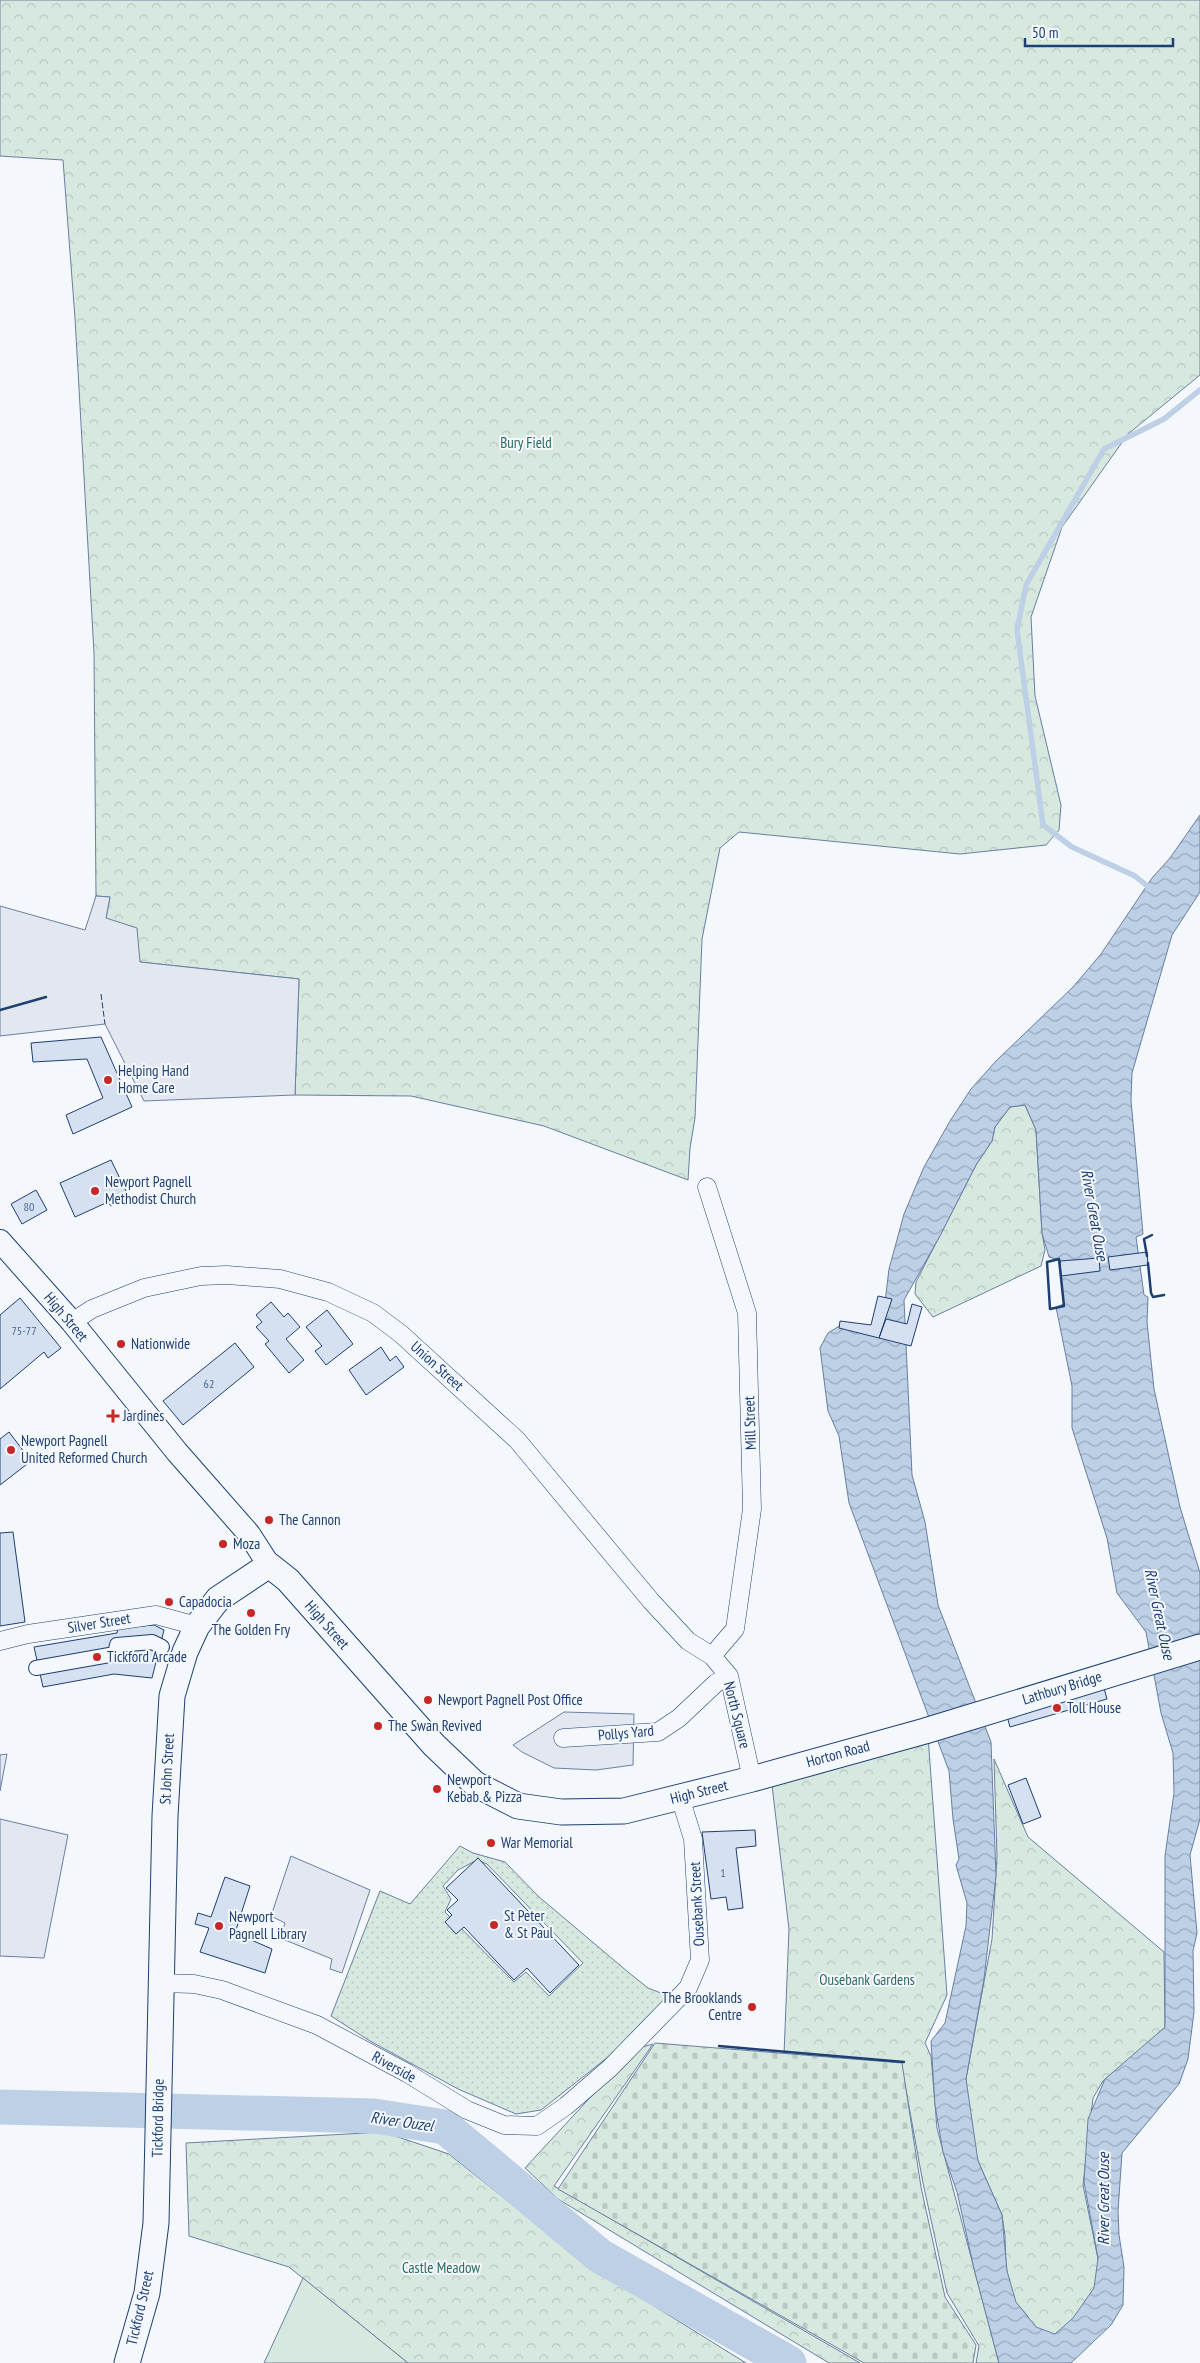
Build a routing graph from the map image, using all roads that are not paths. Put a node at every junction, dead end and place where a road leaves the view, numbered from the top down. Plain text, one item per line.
1 (707, 1187) dead end
2 (0, 1241) edge
3 (72, 1322) junction
4 (269, 1565) junction
5 (197, 1626) junction
6 (0, 1641) edge
7 (162, 1647) dead end
8 (1200, 1647) edge
9 (712, 1656) junction
10 (36, 1668) dead end
11 (729, 1676) junction
12 (925, 1730) joint
13 (563, 1738) dead end
14 (752, 1778) junction
15 (680, 1797) junction
16 (161, 1983) junction
17 (160, 2012) joint
18 (610, 2068) joint
19 (156, 2223) joint
20 (127, 2363) edge

1 - 9 street, Mill Street
2 - 3 street, High Street
3 - 4 street, High Street
3 - 9 street, Union Street
4 - 5 main road, St John Street
4 - 15 main road, High Street
5 - 6 street, Silver Street
5 - 16 main road, St John Street
7 - 10 street
8 - 12 main road, Lathbury Bridge
9 - 11 street, North Square
11 - 13 street, Pollys Yard
11 - 14 street, North Square
12 - 14 main road, Horton Road
14 - 15 main road, High Street
15 - 18 street, Ousebank Street
16 - 17 main road, St John Street
16 - 18 street, Riverside
17 - 19 main road, Tickford Bridge
19 - 20 main road, Tickford Street

